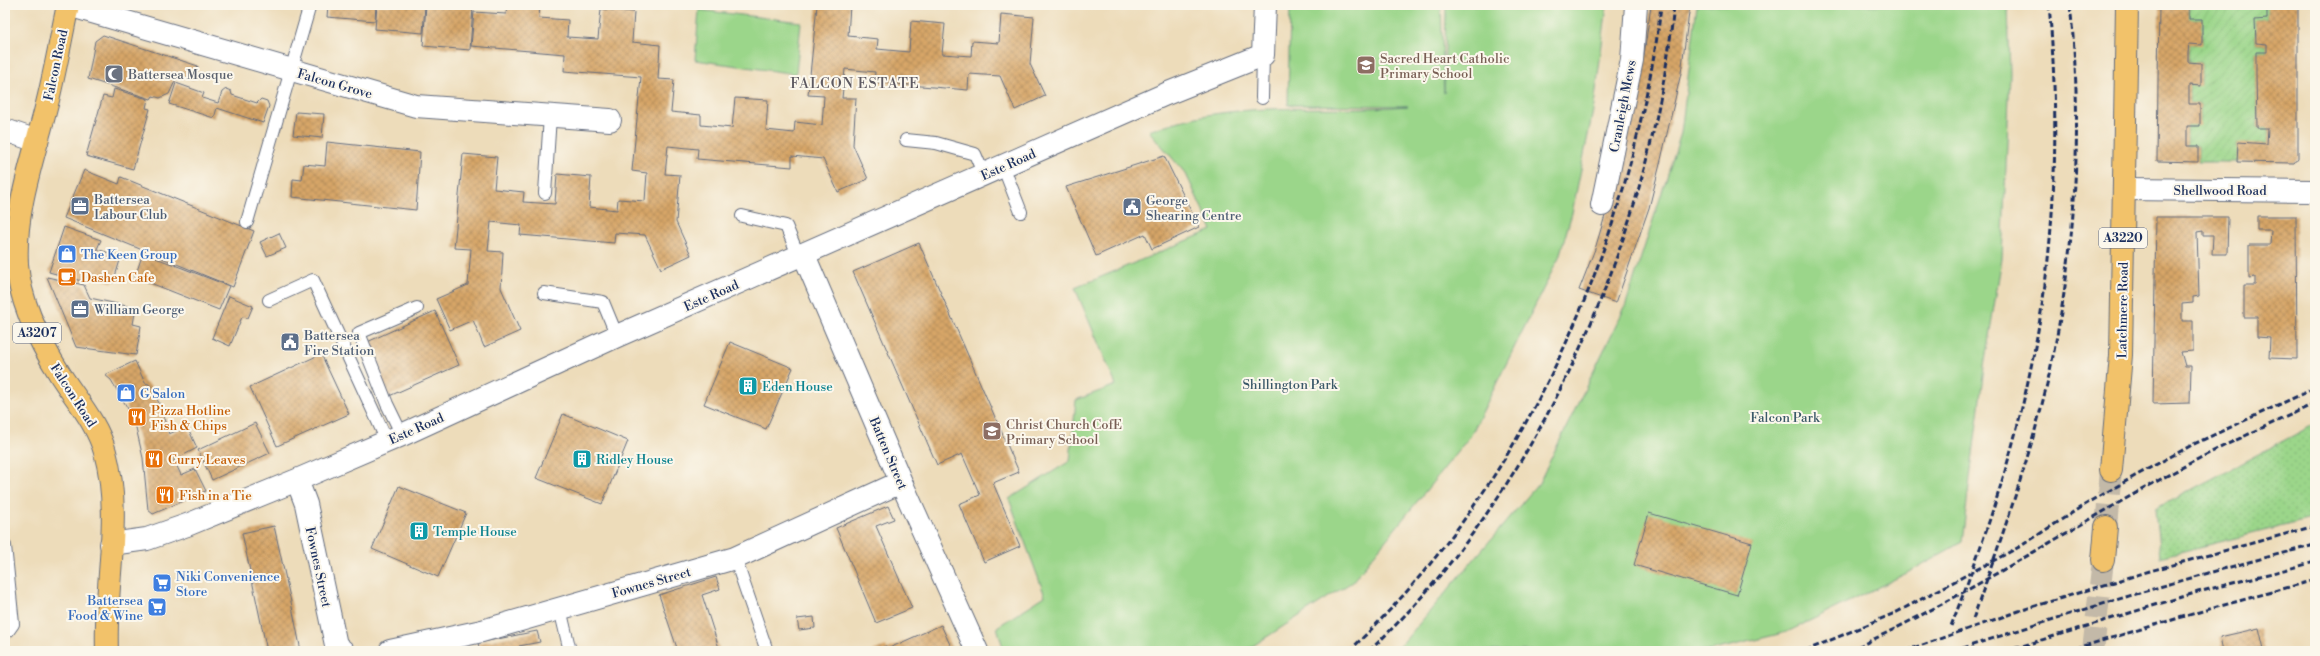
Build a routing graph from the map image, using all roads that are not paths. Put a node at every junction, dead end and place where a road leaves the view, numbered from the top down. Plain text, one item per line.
1 (68, 5) edge
2 (310, 5) edge
3 (1265, 5) edge
4 (1636, 5) edge
5 (2128, 5) edge
6 (1263, 55) junction
7 (292, 70) junction
8 (1262, 98) dead end
9 (550, 116) junction
10 (610, 120) dead end
11 (5, 130) edge
12 (906, 140) dead end
13 (37, 141) junction
14 (993, 170) junction
15 (2124, 189) junction
16 (2315, 191) edge
17 (545, 193) dead end
18 (1602, 205) dead end
19 (1021, 212) dead end
20 (742, 216) dead end
21 (247, 222) dead end
22 (801, 256) junction
23 (544, 294) dead end
24 (270, 300) dead end
25 (417, 308) dead end
26 (617, 336) junction
27 (394, 438) junction
28 (2111, 470) tunnel mouth
29 (297, 480) junction
30 (901, 482) junction
31 (2106, 527) tunnel mouth
32 (111, 544) junction
33 (5, 546) edge
34 (735, 558) junction
35 (2103, 560) tunnel mouth
36 (560, 609) junction
37 (5, 632) edge
38 (107, 651) edge
39 (344, 651) edge
40 (390, 651) edge
41 (570, 651) edge
42 (767, 651) edge
43 (977, 651) edge

1 - 7 street, Falcon Grove
1 - 13 main road, Falcon Road / A3207
2 - 7 lane
3 - 6 street
4 - 18 street, Cranleigh Mews
5 - 15 main road, Latchmere Road / A3220
6 - 8 lane
6 - 14 street, Este Road
7 - 9 street, Falcon Grove
7 - 21 lane
9 - 10 street, Falcon Grove
9 - 17 lane
11 - 13 street
12 - 14 lane
13 - 32 main road, Falcon Road / A3207
14 - 19 lane
14 - 22 street, Este Road
15 - 16 street, Shellwood Road
15 - 28 main road, Latchmere Road / A3220
20 - 22 lane
22 - 26 street, Este Road
22 - 30 street, Batten Street
23 - 26 lane
24 - 27 lane
25 - 27 lane
26 - 27 street, Este Road
27 - 29 street, Este Road
29 - 32 street, Este Road
29 - 39 street, Fownes Street
30 - 34 street, Fownes Street
30 - 43 street, Batten Street
31 - 35 main road
32 - 38 main road, Falcon Road / A3207
33 - 37 lane
34 - 36 street, Fownes Street
34 - 42 lane
36 - 40 street, Fownes Street
36 - 41 lane

